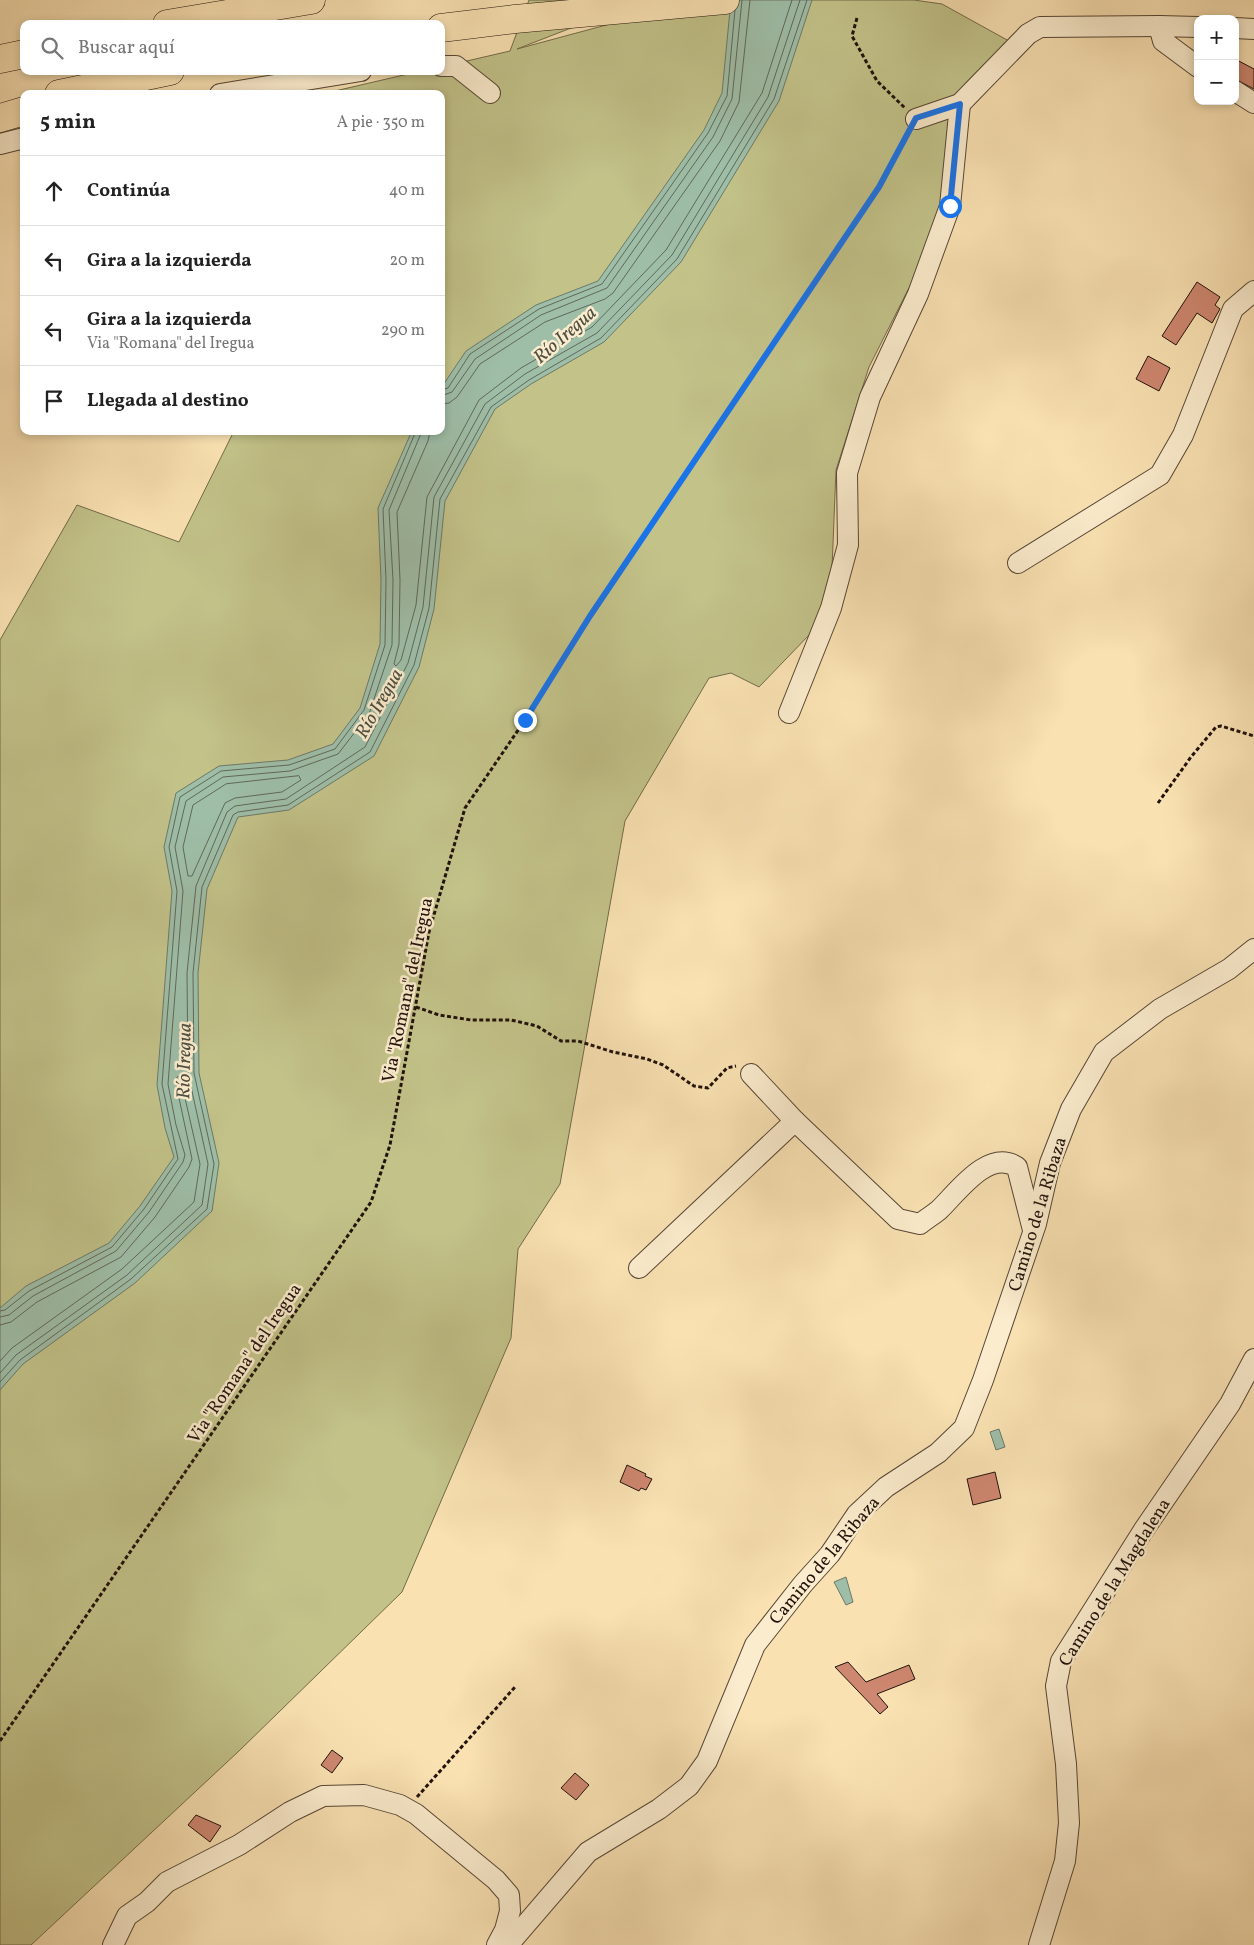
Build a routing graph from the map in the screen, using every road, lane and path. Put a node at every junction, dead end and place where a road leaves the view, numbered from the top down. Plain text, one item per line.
1 (311, 0) edge
2 (725, 0) edge
3 (858, 18) dead end
4 (191, 20) edge
5 (1159, 26) junction
6 (445, 27) edge
7 (1194, 27) edge
8 (1239, 28) edge
9 (1254, 29) edge
10 (20, 53) edge
11 (0, 57) edge
12 (1194, 64) edge
13 (445, 66) edge
14 (150, 75) edge
15 (153, 75) edge
16 (336, 75) edge
17 (78, 90) edge
18 (100, 90) edge
19 (245, 90) edge
20 (490, 93) dead end
21 (1239, 94) edge
22 (20, 102) edge
23 (1254, 103) edge
24 (960, 104) junction
25 (0, 106) edge
26 (20, 112) edge
27 (0, 118) edge
28 (916, 118) junction
29 (20, 139) edge
30 (0, 144) edge
31 (1254, 290) edge
32 (1018, 563) dead end
33 (789, 713) dead end
34 (1254, 736) edge
35 (1158, 802) dead end
36 (1254, 949) edge
37 (416, 1007) junction
38 (751, 1074) joint
39 (795, 1121) junction
40 (1033, 1232) junction
41 (639, 1268) dead end
42 (1254, 1359) edge
43 (515, 1687) dead end
44 (0, 1741) edge
45 (407, 1808) junction
46 (113, 1945) edge
47 (497, 1945) edge
48 (508, 1945) edge
49 (1039, 1945) edge

1 - 4 highway
2 - 6 highway
3 - 28 path
5 - 7 street
5 - 12 street
5 - 24 street
8 - 9 street
10 - 11 highway
13 - 20 street
14 - 17 highway
15 - 18 highway
16 - 19 street
21 - 23 street
22 - 25 highway
24 - 28 street
24 - 33 street
26 - 27 highway
28 - 37 path, Via "Romana" del Iregua
29 - 30 street
31 - 32 street
34 - 35 path
36 - 40 street, Camino de la Ribaza
37 - 38 path
37 - 44 path, Via "Romana" del Iregua
38 - 39 street
39 - 40 street
39 - 41 street
40 - 48 street, Camino de la Ribaza
42 - 49 street, Camino de la Magdalena
43 - 45 path
45 - 46 street
45 - 47 street

